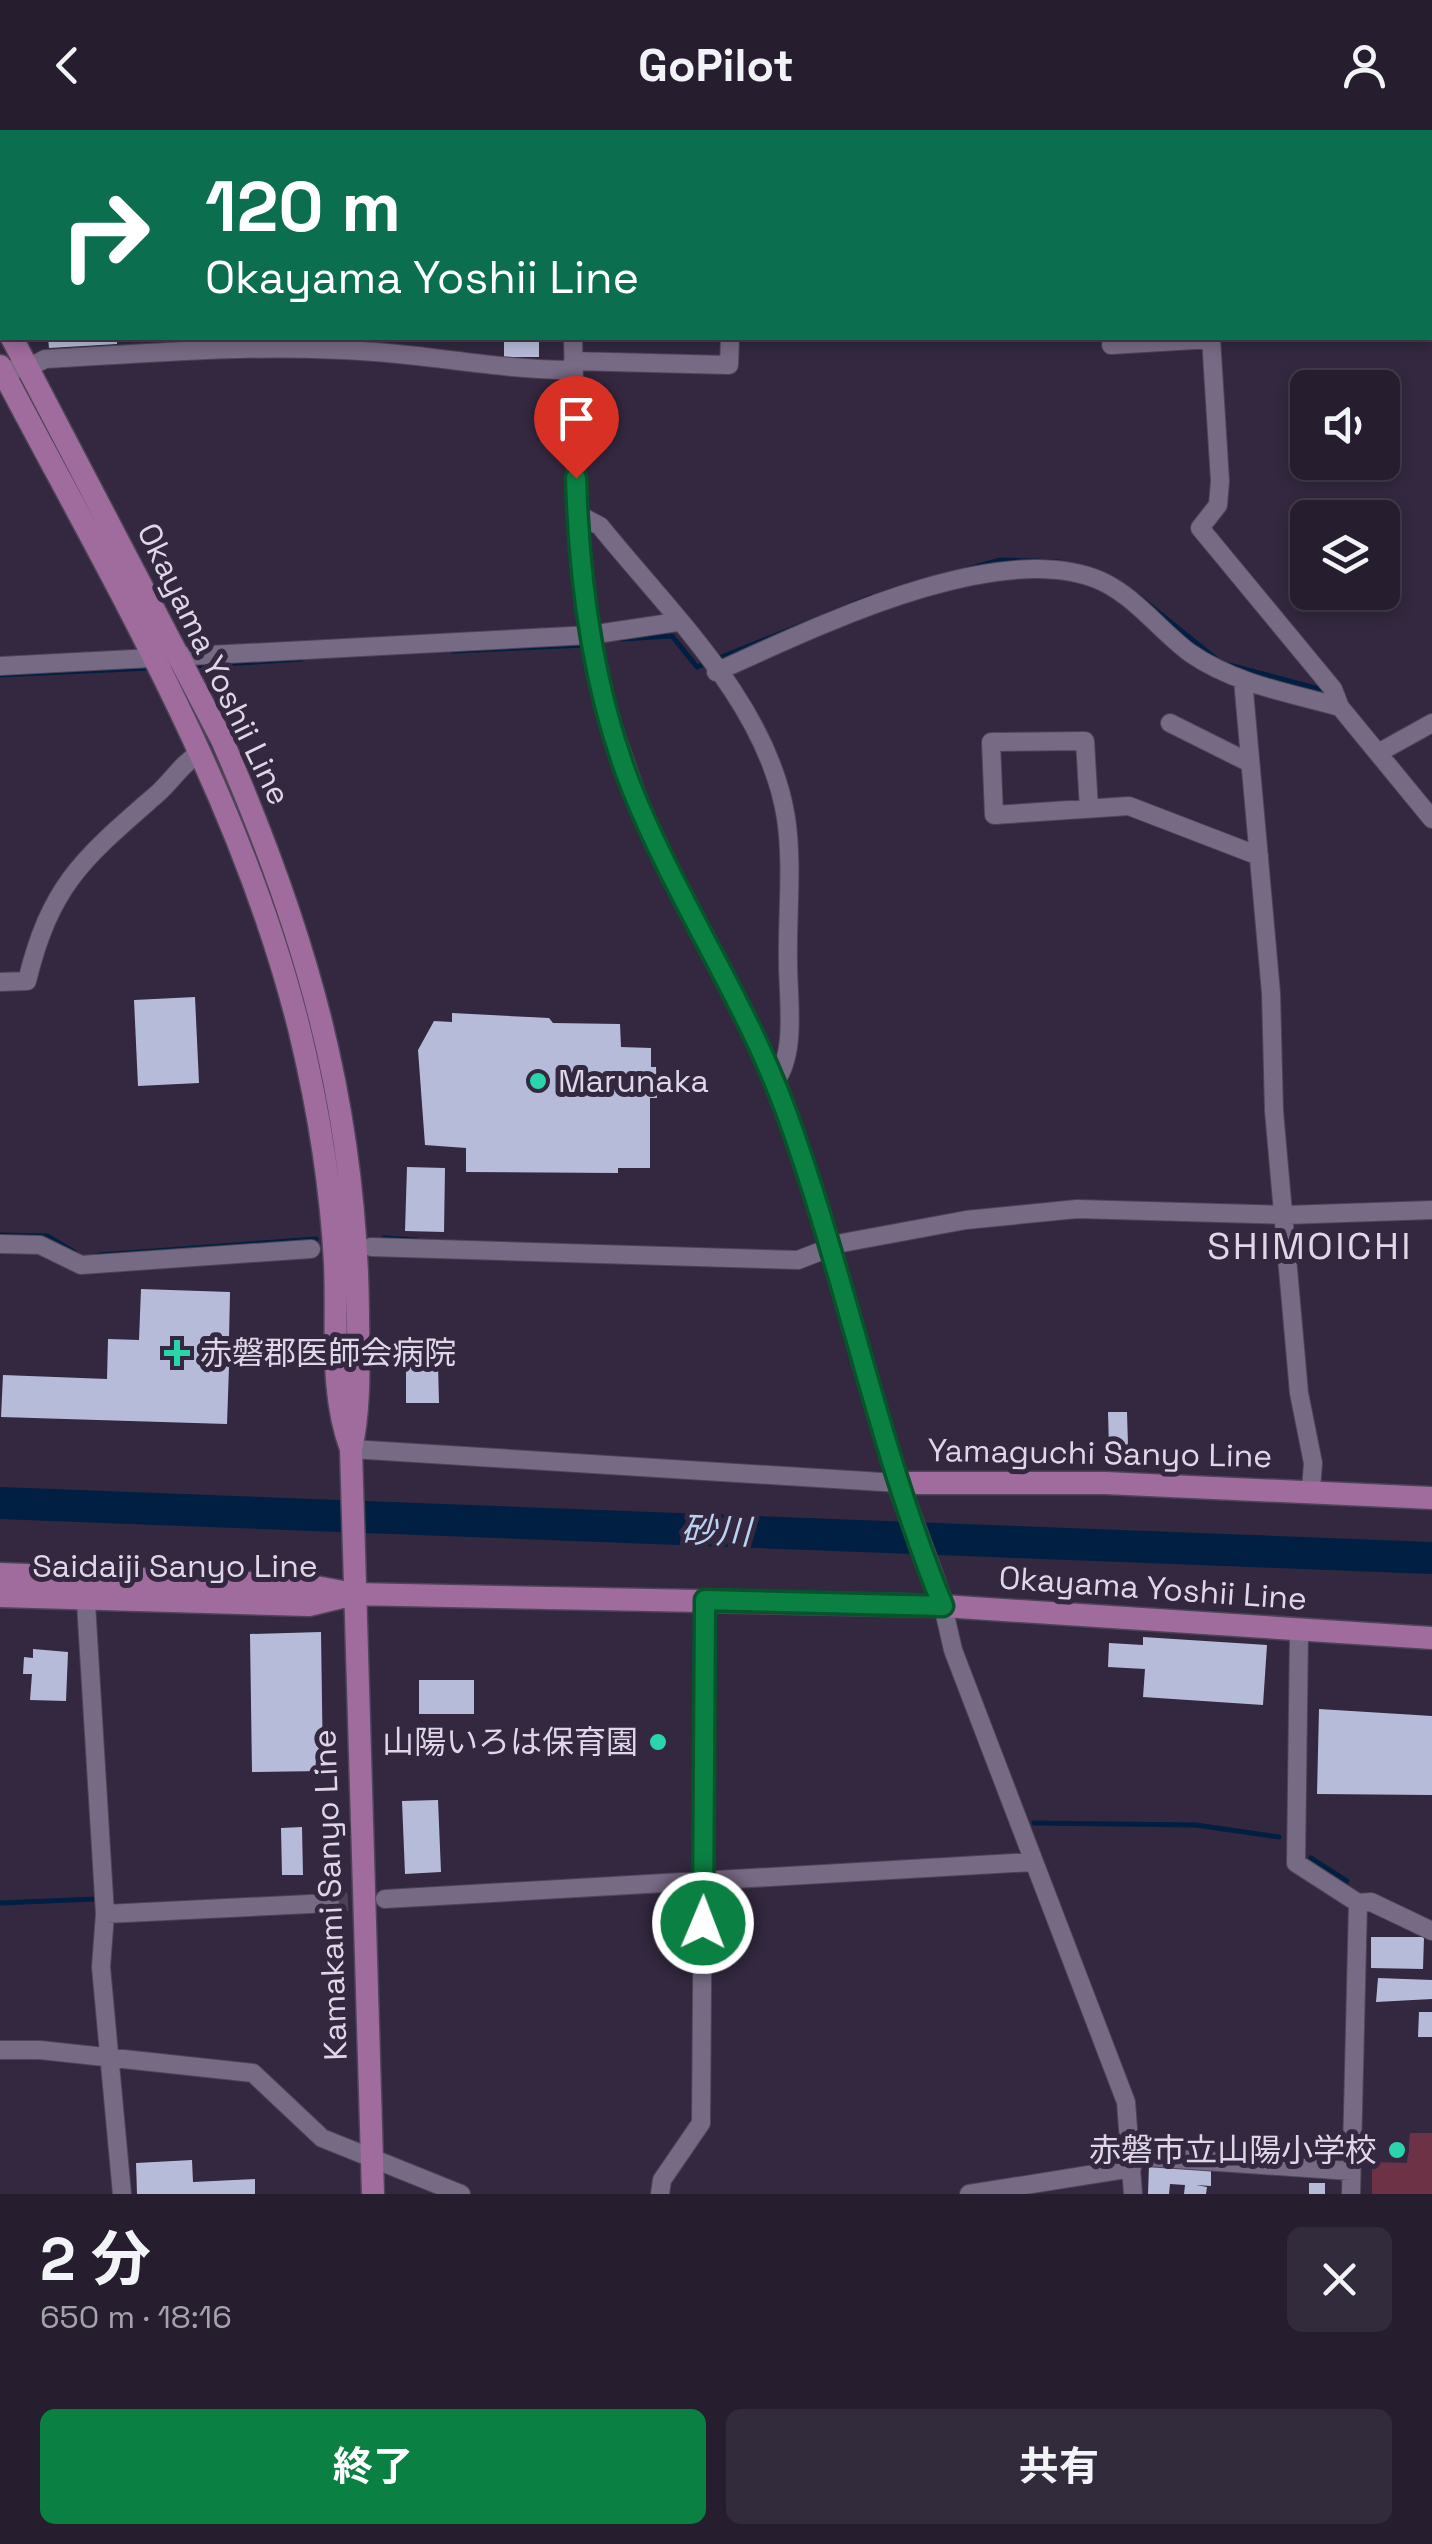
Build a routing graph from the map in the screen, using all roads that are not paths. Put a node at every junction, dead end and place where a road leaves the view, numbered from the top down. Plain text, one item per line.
1 (13, 340) edge
2 (572, 340) edge
3 (730, 340) edge
4 (1183, 340) edge
5 (1212, 340) edge
6 (185, 344) edge
7 (1111, 345) dead end
8 (573, 366) junction
9 (28, 368) junction
10 (1, 369) edge
11 (577, 514) junction
12 (677, 622) junction
13 (590, 636) junction
14 (167, 659) junction
15 (0, 666) edge
16 (716, 672) junction
17 (1243, 680) junction
18 (1340, 707) junction
19 (1170, 723) dead end
20 (1432, 723) edge
21 (201, 752) junction
22 (1378, 752) junction
23 (1250, 763) junction
24 (1089, 809) junction
25 (1432, 819) edge
26 (1258, 856) junction
27 (0, 982) edge
28 (775, 1082) junction
29 (1432, 1210) edge
30 (1286, 1215) junction
31 (0, 1244) edge
32 (371, 1248) dead end
33 (311, 1249) dead end
34 (830, 1252) junction
35 (350, 1450) junction
36 (1311, 1489) junction
37 (902, 1492) junction
38 (1432, 1498) edge
39 (0, 1574) edge
40 (85, 1588) junction
41 (354, 1594) junction
42 (0, 1596) edge
43 (705, 1600) junction
44 (943, 1606) junction
45 (1300, 1631) junction
46 (1432, 1638) edge
47 (1033, 1862) junction
48 (704, 1883) junction
49 (385, 1899) tunnel mouth
50 (330, 1903) tunnel mouth
51 (1358, 1903) junction
52 (105, 1914) junction
53 (1432, 1931) edge
54 (0, 2050) edge
55 (110, 2057) junction
56 (370, 2160) junction
57 (1132, 2162) junction
58 (1350, 2170) junction
59 (122, 2194) edge
60 (372, 2194) edge
61 (461, 2194) edge
62 (660, 2194) edge
63 (970, 2194) edge
64 (1133, 2194) edge
65 (1350, 2194) edge

1 - 9 main road, Okayama Yoshii Line
2 - 8 street
3 - 8 street
4 - 7 street
5 - 18 street
6 - 8 street
6 - 9 street
8 - 11 street
9 - 10 street
9 - 14 main road, Okayama Yoshii Line
10 - 14 main road, Okayama Yoshii Line
11 - 12 street
11 - 13 street
12 - 13 street
12 - 16 street
13 - 14 street
13 - 28 street
14 - 15 street
14 - 21 main road, Okayama Yoshii Line
14 - 35 main road, Okayama Yoshii Line
16 - 17 street
16 - 28 street
17 - 18 street
17 - 23 street
18 - 22 street
19 - 23 street
20 - 22 street
21 - 27 street
21 - 35 main road, Okayama Yoshii Line
22 - 25 street
23 - 26 street
24 - 24 street
24 - 26 street
26 - 30 street
28 - 34 street
29 - 30 street
30 - 34 street
30 - 36 street
31 - 33 street
32 - 34 street
34 - 37 street
35 - 37 street
35 - 41 main road, Okayama Yoshii Line
36 - 37 main road, Yamaguchi Sanyo Line
36 - 38 main road, Yamaguchi Sanyo Line
37 - 44 main road, Yamaguchi Sanyo Line
39 - 40 main road, Saidaiji Sanyo Line
40 - 41 main road, Saidaiji Sanyo Line
40 - 42 main road, Saidaiji Sanyo Line
40 - 52 street
41 - 43 main road, Okayama Yoshii Line
41 - 56 main road, Kamakami Sanyo Line
43 - 44 main road, Okayama Yoshii Line
43 - 48 street
44 - 45 main road, Okayama Yoshii Line
44 - 47 street
45 - 46 main road, Okayama Yoshii Line
45 - 51 street
47 - 48 street
47 - 57 street
48 - 49 street
48 - 62 street
50 - 52 street
51 - 53 street
51 - 58 street
52 - 55 street
54 - 55 street
55 - 56 street
55 - 59 street
56 - 60 main road, Kamakami Sanyo Line
56 - 61 street
57 - 58 street
57 - 63 street
57 - 64 street
58 - 65 street

